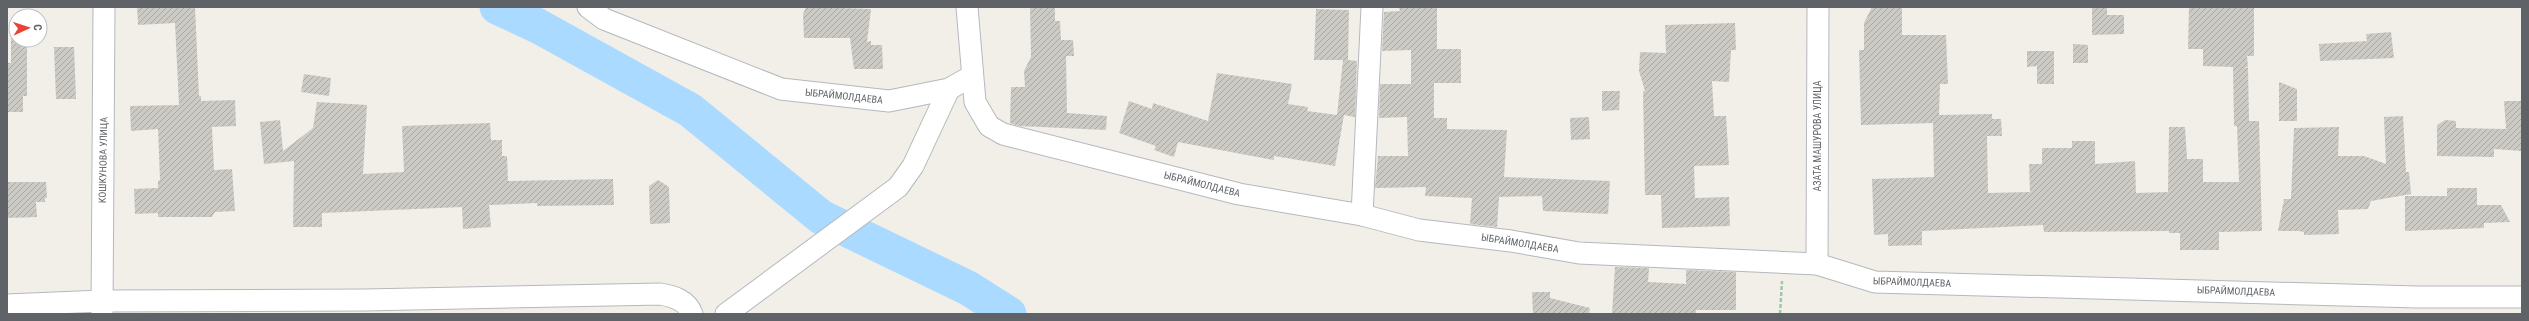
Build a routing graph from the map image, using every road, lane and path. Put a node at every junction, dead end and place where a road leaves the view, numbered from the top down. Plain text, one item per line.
1 (104, 7) edge
2 (588, 7) edge
3 (967, 7) edge
4 (1372, 7) edge
5 (1818, 7) edge
6 (972, 76) junction
7 (949, 89) junction
8 (1362, 216) junction
9 (1783, 263) junction
10 (1817, 264) junction
11 (2522, 297) edge
12 (7, 305) edge
13 (102, 308) edge
14 (692, 314) edge
15 (726, 314) edge
16 (1780, 314) edge

1 - 13 street, КОШКУНОВА УЛИЦА
2 - 7 street, ЫБРАЙМОЛДАЕВА
3 - 6 street
4 - 8 street
5 - 10 street, АЗАТА МАШУРОВА УЛИЦА
6 - 7 street, ЫБРАЙМОЛДАЕВА
6 - 8 street, ЫБРАЙМОЛДАЕВА
7 - 15 street
8 - 9 street, ЫБРАЙМОЛДАЕВА
9 - 10 street, ЫБРАЙМОЛДАЕВА
9 - 16 path
10 - 11 street, ЫБРАЙМОЛДАЕВА
12 - 13 street
13 - 14 street

